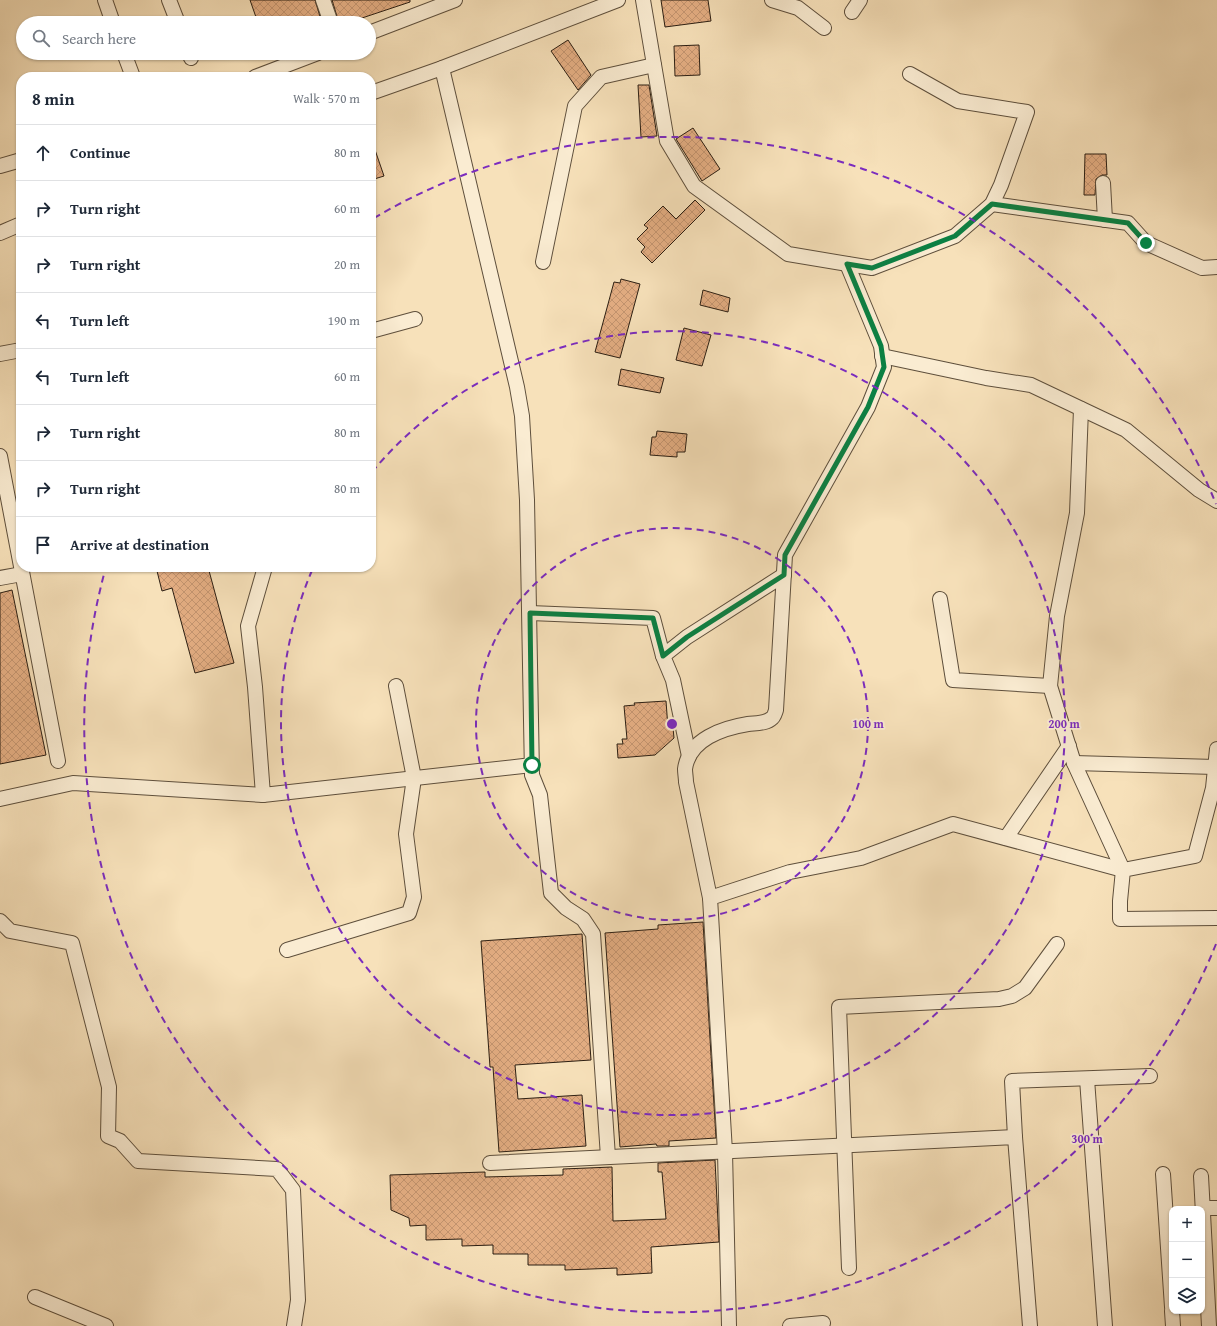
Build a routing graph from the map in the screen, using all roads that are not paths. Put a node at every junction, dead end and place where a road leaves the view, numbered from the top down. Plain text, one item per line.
1 (105, 0) edge
2 (169, 0) edge
3 (323, 0) edge
4 (455, 0) edge
5 (618, 0) edge
6 (643, 0) edge
7 (772, 0) edge
8 (860, 0) edge
9 (852, 12) dead end
10 (111, 16) edge
11 (175, 16) edge
12 (329, 16) edge
13 (824, 28) dead end
14 (376, 31) edge
15 (127, 60) edge
16 (300, 60) edge
17 (654, 65) junction
18 (442, 68) junction
19 (131, 72) edge
20 (268, 72) edge
21 (910, 74) dead end
22 (376, 91) edge
23 (16, 161) edge
24 (0, 166) edge
25 (1103, 183) dead end
26 (992, 204) junction
27 (1105, 220) junction
28 (16, 226) edge
29 (0, 233) edge
30 (543, 262) dead end
31 (847, 264) junction
32 (1217, 267) edge
33 (415, 319) dead end
34 (376, 330) edge
35 (16, 351) edge
36 (0, 354) edge
37 (882, 356) junction
38 (1081, 409) junction
39 (0, 456) edge
40 (1217, 502) edge
41 (16, 542) edge
42 (264, 572) edge
43 (22, 574) joint
44 (784, 575) junction
45 (0, 578) edge
46 (940, 599) dead end
47 (530, 613) junction
48 (663, 656) junction
49 (396, 686) dead end
50 (1050, 686) junction
51 (1069, 746) junction
52 (1217, 749) edge
53 (689, 756) junction
54 (58, 761) dead end
55 (1074, 763) junction
56 (532, 765) junction
57 (1215, 766) junction
58 (414, 778) junction
59 (263, 794) junction
60 (0, 799) edge
61 (1006, 838) junction
62 (1123, 870) junction
63 (710, 898) junction
64 (1217, 918) edge
65 (0, 921) edge
66 (1057, 944) dead end
67 (287, 950) dead end
68 (1150, 1076) dead end
69 (1087, 1079) junction
70 (1015, 1137) junction
71 (845, 1145) junction
72 (725, 1152) junction
73 (608, 1157) junction
74 (490, 1162) dead end
75 (1163, 1174) dead end
76 (1201, 1176) dead end
77 (1203, 1206) edge
78 (1205, 1208) edge
79 (1217, 1208) edge
80 (1205, 1242) edge
81 (850, 1268) dead end
82 (1170, 1278) edge
83 (35, 1297) dead end
84 (1172, 1314) edge
85 (823, 1323) dead end
86 (106, 1326) edge
87 (294, 1326) edge
88 (729, 1326) edge
89 (790, 1326) edge
90 (1030, 1326) edge
91 (1106, 1326) edge
92 (1173, 1326) edge
93 (1209, 1326) edge

1 - 10 street
2 - 11 street
3 - 12 street
4 - 14 street
5 - 18 street
6 - 17 street
7 - 13 street
8 - 9 street
15 - 19 street
16 - 20 street
17 - 30 street
17 - 31 street
18 - 22 street
18 - 47 street
21 - 26 street
23 - 24 street
25 - 27 street
26 - 27 street
26 - 31 street
27 - 32 street
28 - 29 street
31 - 37 street
33 - 34 street
35 - 36 street
37 - 38 street
37 - 44 street
38 - 40 street
38 - 50 street
39 - 41 street
42 - 59 street
43 - 45 street
43 - 54 street
44 - 48 street
44 - 53 street
46 - 50 street
47 - 48 street
47 - 56 street
48 - 53 street
49 - 58 street
50 - 51 street
51 - 55 street
51 - 61 street
52 - 57 street
53 - 63 street
55 - 57 street
55 - 62 street
56 - 58 street
56 - 73 street
57 - 62 street
58 - 59 street
58 - 67 street
59 - 60 street
61 - 62 street
61 - 63 street
62 - 64 street
63 - 72 street
65 - 87 street
66 - 71 street
68 - 69 street
69 - 70 street
69 - 91 street
70 - 71 street
70 - 90 street
71 - 72 street
71 - 81 street
72 - 73 street
72 - 88 street
73 - 74 street
75 - 82 street
76 - 77 street
78 - 79 street
80 - 93 street
83 - 86 street
84 - 92 street
85 - 89 street

